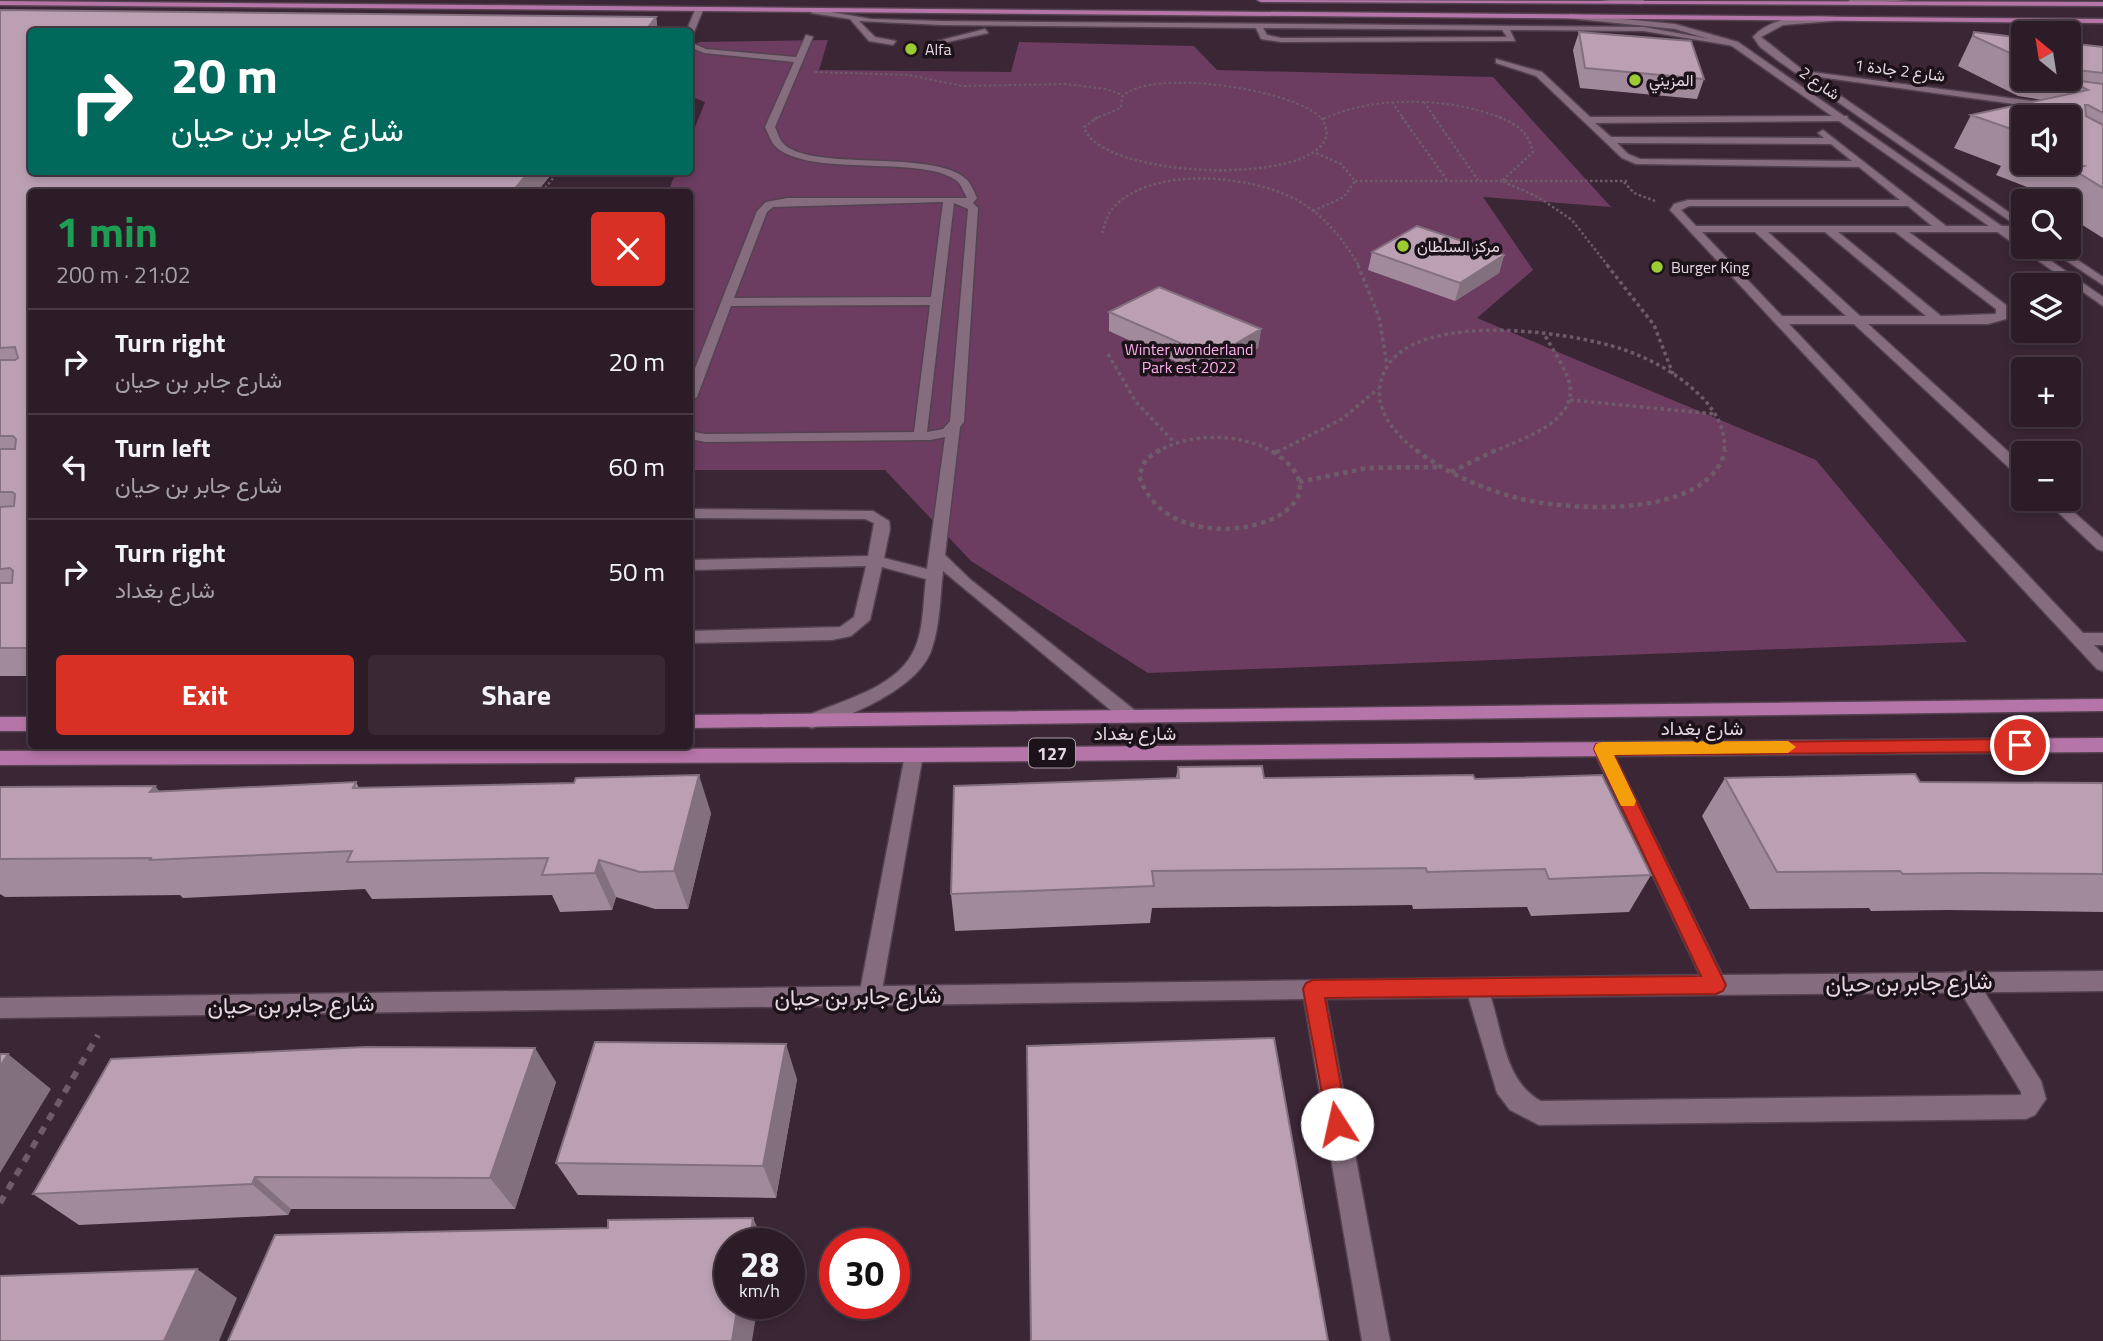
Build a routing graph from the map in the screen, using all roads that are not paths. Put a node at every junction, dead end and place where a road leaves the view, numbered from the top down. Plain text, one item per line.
1 (1261, 0) edge
2 (1604, 0) edge
3 (1907, 0) edge
4 (2, 3) edge
5 (1649, 3) junction
6 (1840, 3) junction
7 (2103, 4) edge
8 (699, 10) junction
9 (814, 11) junction
10 (1350, 14) junction
11 (1570, 16) junction
12 (1863, 18) junction
13 (853, 19) junction
14 (2017, 20) junction
15 (2103, 20) edge
16 (1014, 23) junction
17 (1088, 24) junction
18 (1258, 25) junction
19 (1503, 26) junction
20 (692, 28) edge
21 (2103, 29) edge
22 (809, 37) dead end
23 (893, 43) dead end
24 (934, 43) dead end
25 (1735, 44) junction
26 (693, 46) edge
27 (799, 60) junction
28 (1499, 61) dead end
29 (1805, 75) junction
30 (1787, 78) junction
31 (1996, 98) junction
32 (2043, 105) edge
33 (2011, 108) edge
34 (1844, 118) junction
35 (1805, 119) junction
36 (1587, 120) junction
37 (1608, 140) junction
38 (1832, 141) junction
39 (1862, 164) junction
40 (949, 200) junction
41 (967, 203) junction
42 (1910, 203) junction
43 (2011, 220) edge
44 (1691, 229) junction
45 (1758, 229) junction
46 (1828, 229) junction
47 (1898, 229) junction
48 (1943, 229) junction
49 (2000, 229) junction
50 (2011, 229) edge
51 (2011, 237) edge
52 (2042, 259) edge
53 (2069, 259) edge
54 (2103, 282) edge
55 (937, 301) junction
56 (726, 302) junction
57 (2103, 302) edge
58 (1778, 320) junction
59 (1854, 320) junction
60 (1938, 320) junction
61 (693, 389) edge
62 (953, 427) junction
63 (693, 436) edge
64 (920, 436) junction
65 (2011, 462) edge
66 (2064, 511) edge
67 (693, 513) edge
68 (2103, 546) edge
69 (937, 556) junction
70 (877, 561) junction
71 (693, 565) edge
72 (934, 576) junction
73 (693, 637) edge
74 (2079, 639) junction
75 (2103, 639) edge
76 (2103, 665) edge
77 (2103, 705) edge
78 (1130, 717) junction
79 (811, 721) junction
80 (693, 722) edge
81 (0, 724) edge
82 (28, 724) edge
83 (2103, 745) edge
84 (1602, 749) junction
85 (914, 755) junction
86 (0, 758) edge
87 (1965, 981) junction
88 (2103, 981) edge
89 (1716, 985) junction
90 (1313, 989) junction
91 (1477, 989) junction
92 (870, 996) junction
93 (0, 1009) edge
94 (1376, 1341) edge

1 - 5 main road
2 - 5 street
3 - 6 street
4 - 8 main road
5 - 6 main road
6 - 7 main road
8 - 9 main road
8 - 20 street
9 - 10 main road
9 - 13 street
10 - 11 main road
10 - 17 street
11 - 12 main road
11 - 25 street, شارع 2
12 - 14 main road
12 - 29 street, شارع 2
13 - 16 street
13 - 23 street
14 - 15 main road
14 - 21 main road
16 - 17 street
16 - 24 street
17 - 18 street
18 - 19 street
18 - 19 street
19 - 25 street
22 - 27 street
25 - 30 street, شارع 2
26 - 27 street
27 - 41 street
28 - 36 street
29 - 30 street, شارع 2 جادة 1
29 - 31 street, شارع 2 جادة 1
29 - 43 street, شارع 2
30 - 34 street, شارع 2
31 - 32 street, شارع 2 جادة 1
31 - 33 street, شارع 2 جادة 1
34 - 35 street
34 - 49 street, شارع 2
35 - 36 street
35 - 38 street
36 - 37 street
37 - 38 street
37 - 39 street
38 - 39 street
39 - 42 street
40 - 41 street
40 - 55 street
40 - 56 street
41 - 62 street
42 - 44 street
42 - 48 street
44 - 45 street
44 - 58 street
45 - 46 street
45 - 59 street
46 - 47 street
46 - 60 street
47 - 48 street
47 - 60 street
48 - 49 street
49 - 50 street
49 - 51 street, شارع 2
52 - 57 street, شارع 2
53 - 54 street
55 - 56 street
55 - 64 street
56 - 61 street
58 - 59 street
58 - 74 street
59 - 60 street
59 - 65 street
62 - 64 street
62 - 69 street
63 - 64 street
66 - 68 street
67 - 70 street
69 - 72 street
69 - 78 street
70 - 71 street
70 - 72 street
70 - 73 street
72 - 79 street
74 - 75 street
74 - 76 street
77 - 78 main road, شارع بغداد / 127
78 - 79 main road, شارع بغداد / 127
79 - 80 main road, شارع بغداد / 127
81 - 82 main road
83 - 84 main road, شارع بغداد / 127
84 - 85 main road, شارع بغداد / 127
84 - 89 street
85 - 86 main road, شارع بغداد / 127
85 - 92 street
87 - 88 street, شارع جابر بن حيان
87 - 89 street, شارع جابر بن حيان
87 - 91 street
89 - 91 street, شارع جابر بن حيان
90 - 91 street, شارع جابر بن حيان
90 - 92 street, شارع جابر بن حيان
90 - 94 street
92 - 93 street, شارع جابر بن حيان

